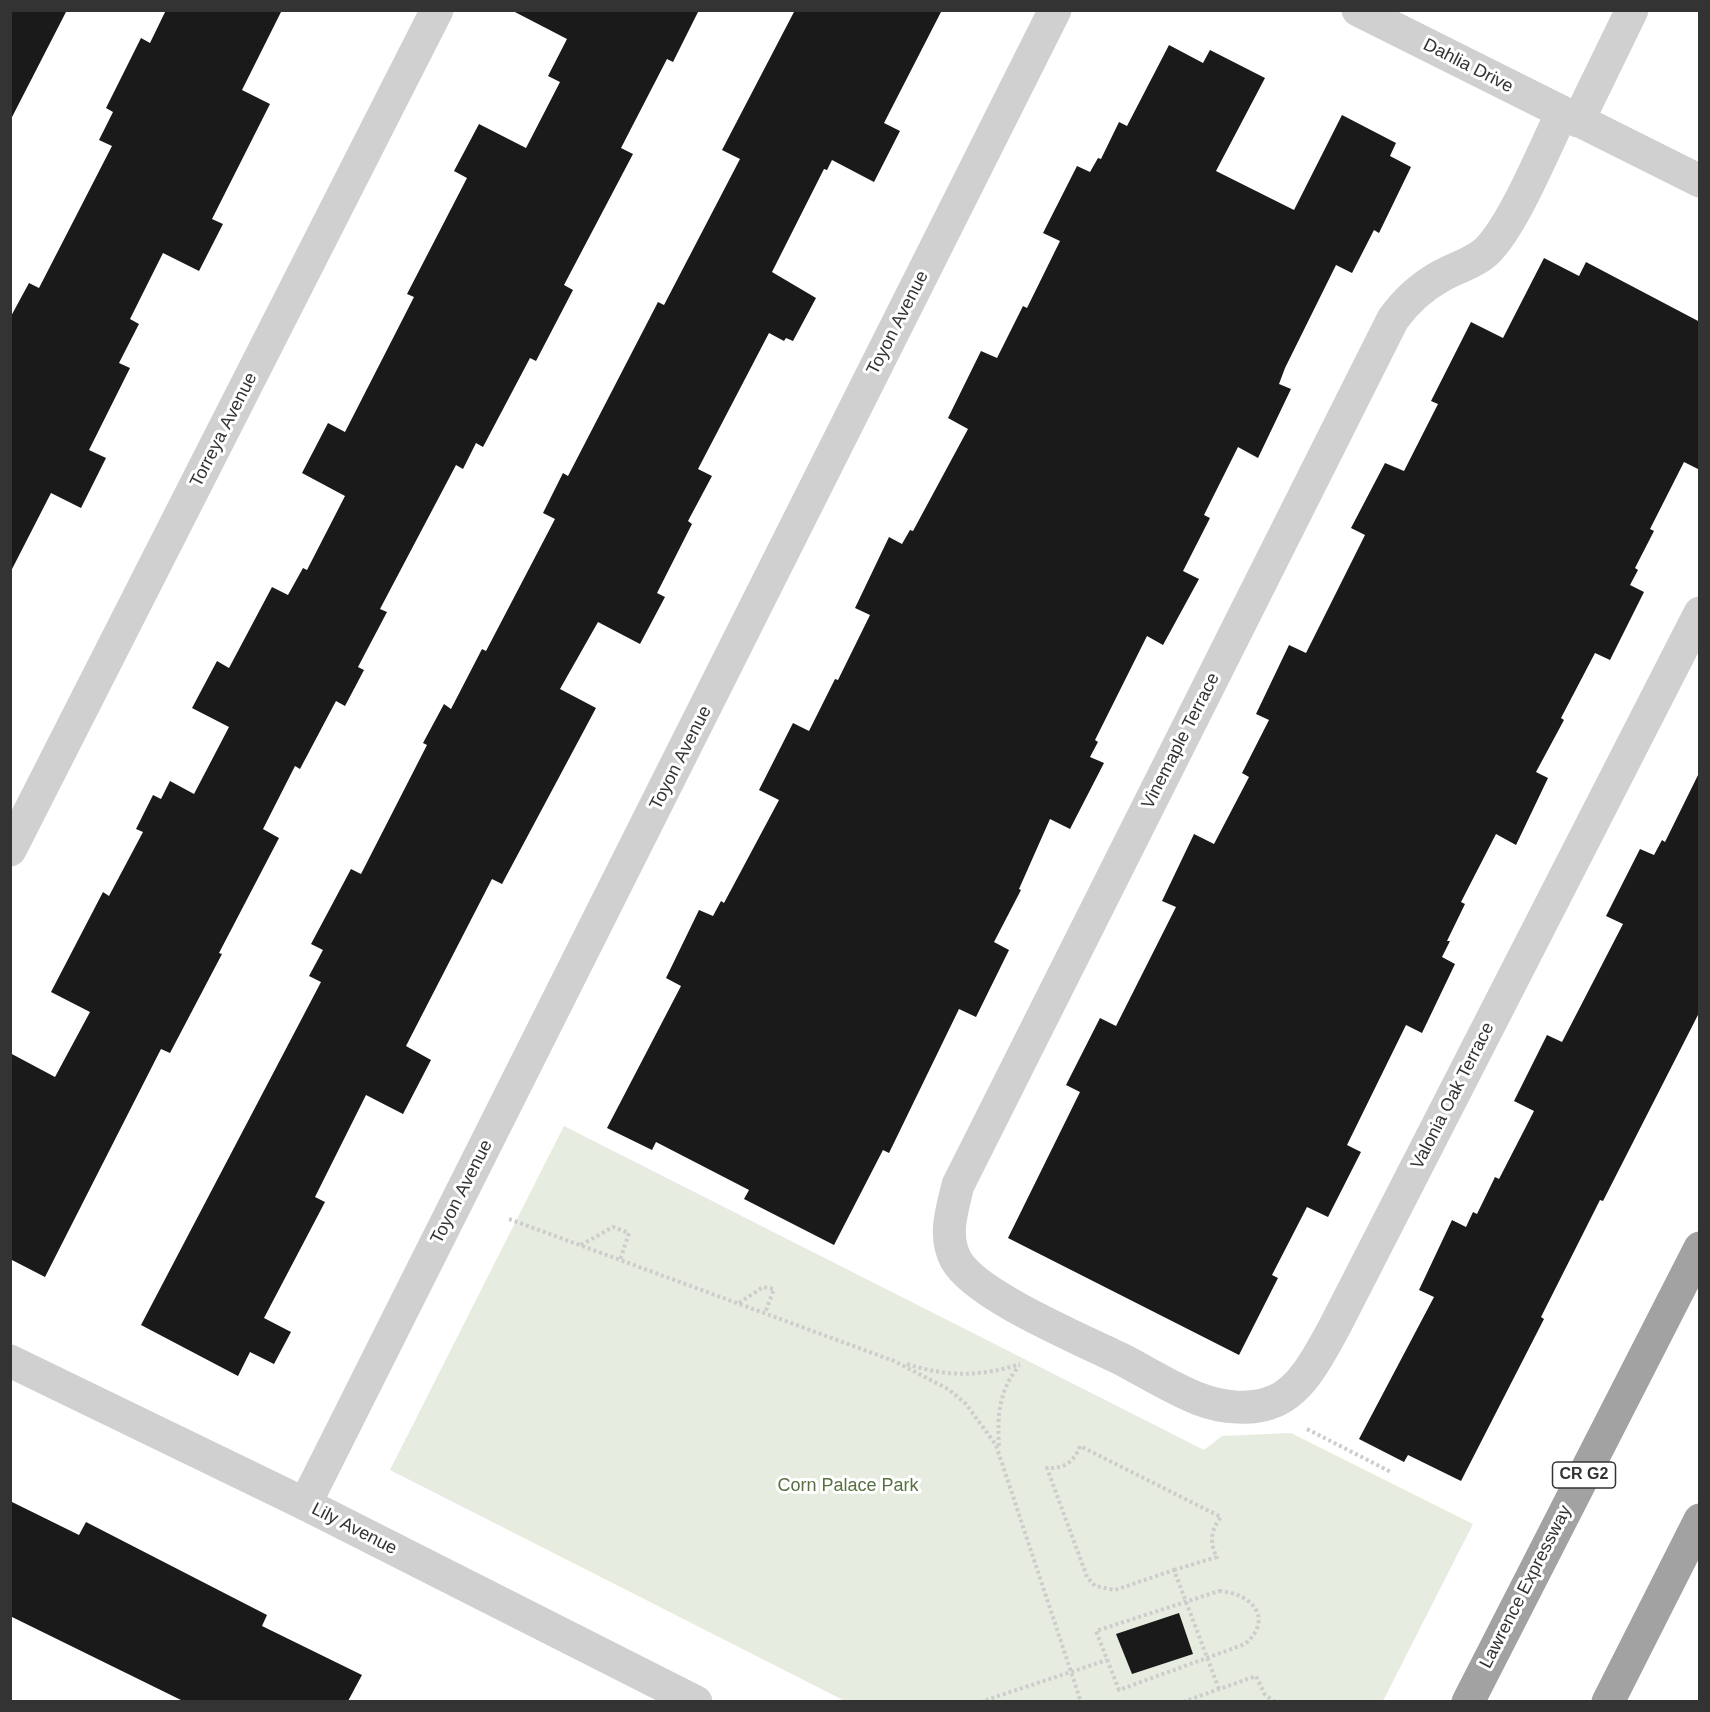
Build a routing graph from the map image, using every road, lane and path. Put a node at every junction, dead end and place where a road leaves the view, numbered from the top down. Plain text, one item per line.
1 (437, 10) edge
2 (1055, 10) edge
3 (1358, 10) edge
4 (1632, 10) edge
5 (1570, 117) junction
6 (1700, 181) edge
7 (1700, 613) edge
8 (10, 850) edge
9 (509, 1219) dead end
10 (581, 1245) junction
11 (1700, 1248) edge
12 (620, 1260) junction
13 (738, 1303) junction
14 (765, 1313) junction
15 (1103, 1350) joint
16 (1025, 1359) dead end
17 (10, 1361) edge
18 (894, 1361) junction
19 (1020, 1364) junction
20 (1303, 1427) dead end
21 (999, 1455) junction
22 (1391, 1472) dead end
23 (305, 1504) junction
24 (1700, 1520) edge
25 (1174, 1570) junction
26 (1186, 1602) junction
27 (1208, 1658) junction
28 (1108, 1660) junction
29 (1071, 1672) junction
30 (1219, 1689) junction
31 (996, 1696) junction
32 (696, 1701) edge
33 (980, 1701) edge
34 (998, 1701) edge
35 (1081, 1701) edge
36 (1183, 1701) edge
37 (1275, 1701) edge
38 (1468, 1701) edge
39 (1608, 1701) edge

1 - 8 street, Torreya Avenue
2 - 23 street, Toyon Avenue
3 - 5 street, Dahlia Drive
4 - 5 street, Vinemaple Terrace
5 - 6 street, Dahlia Drive
5 - 15 street, Vinemaple Terrace
7 - 15 street, Valonia Oak Terrace
9 - 10 path
10 - 12 path
10 - 12 path
11 - 38 highway, Lawrence Expressway / CR G2
12 - 13 path
13 - 14 path
13 - 14 path
14 - 18 path
16 - 19 path
17 - 23 street, Lily Avenue
18 - 19 path
18 - 21 path
19 - 21 path
20 - 22 path
21 - 29 path
23 - 32 street, Lily Avenue
24 - 39 highway
25 - 25 path
25 - 26 path
26 - 27 path
26 - 27 path
26 - 28 path
27 - 28 path
27 - 30 path
28 - 29 path
29 - 31 path
29 - 35 path
30 - 36 path
30 - 37 path
31 - 33 path
31 - 34 path

